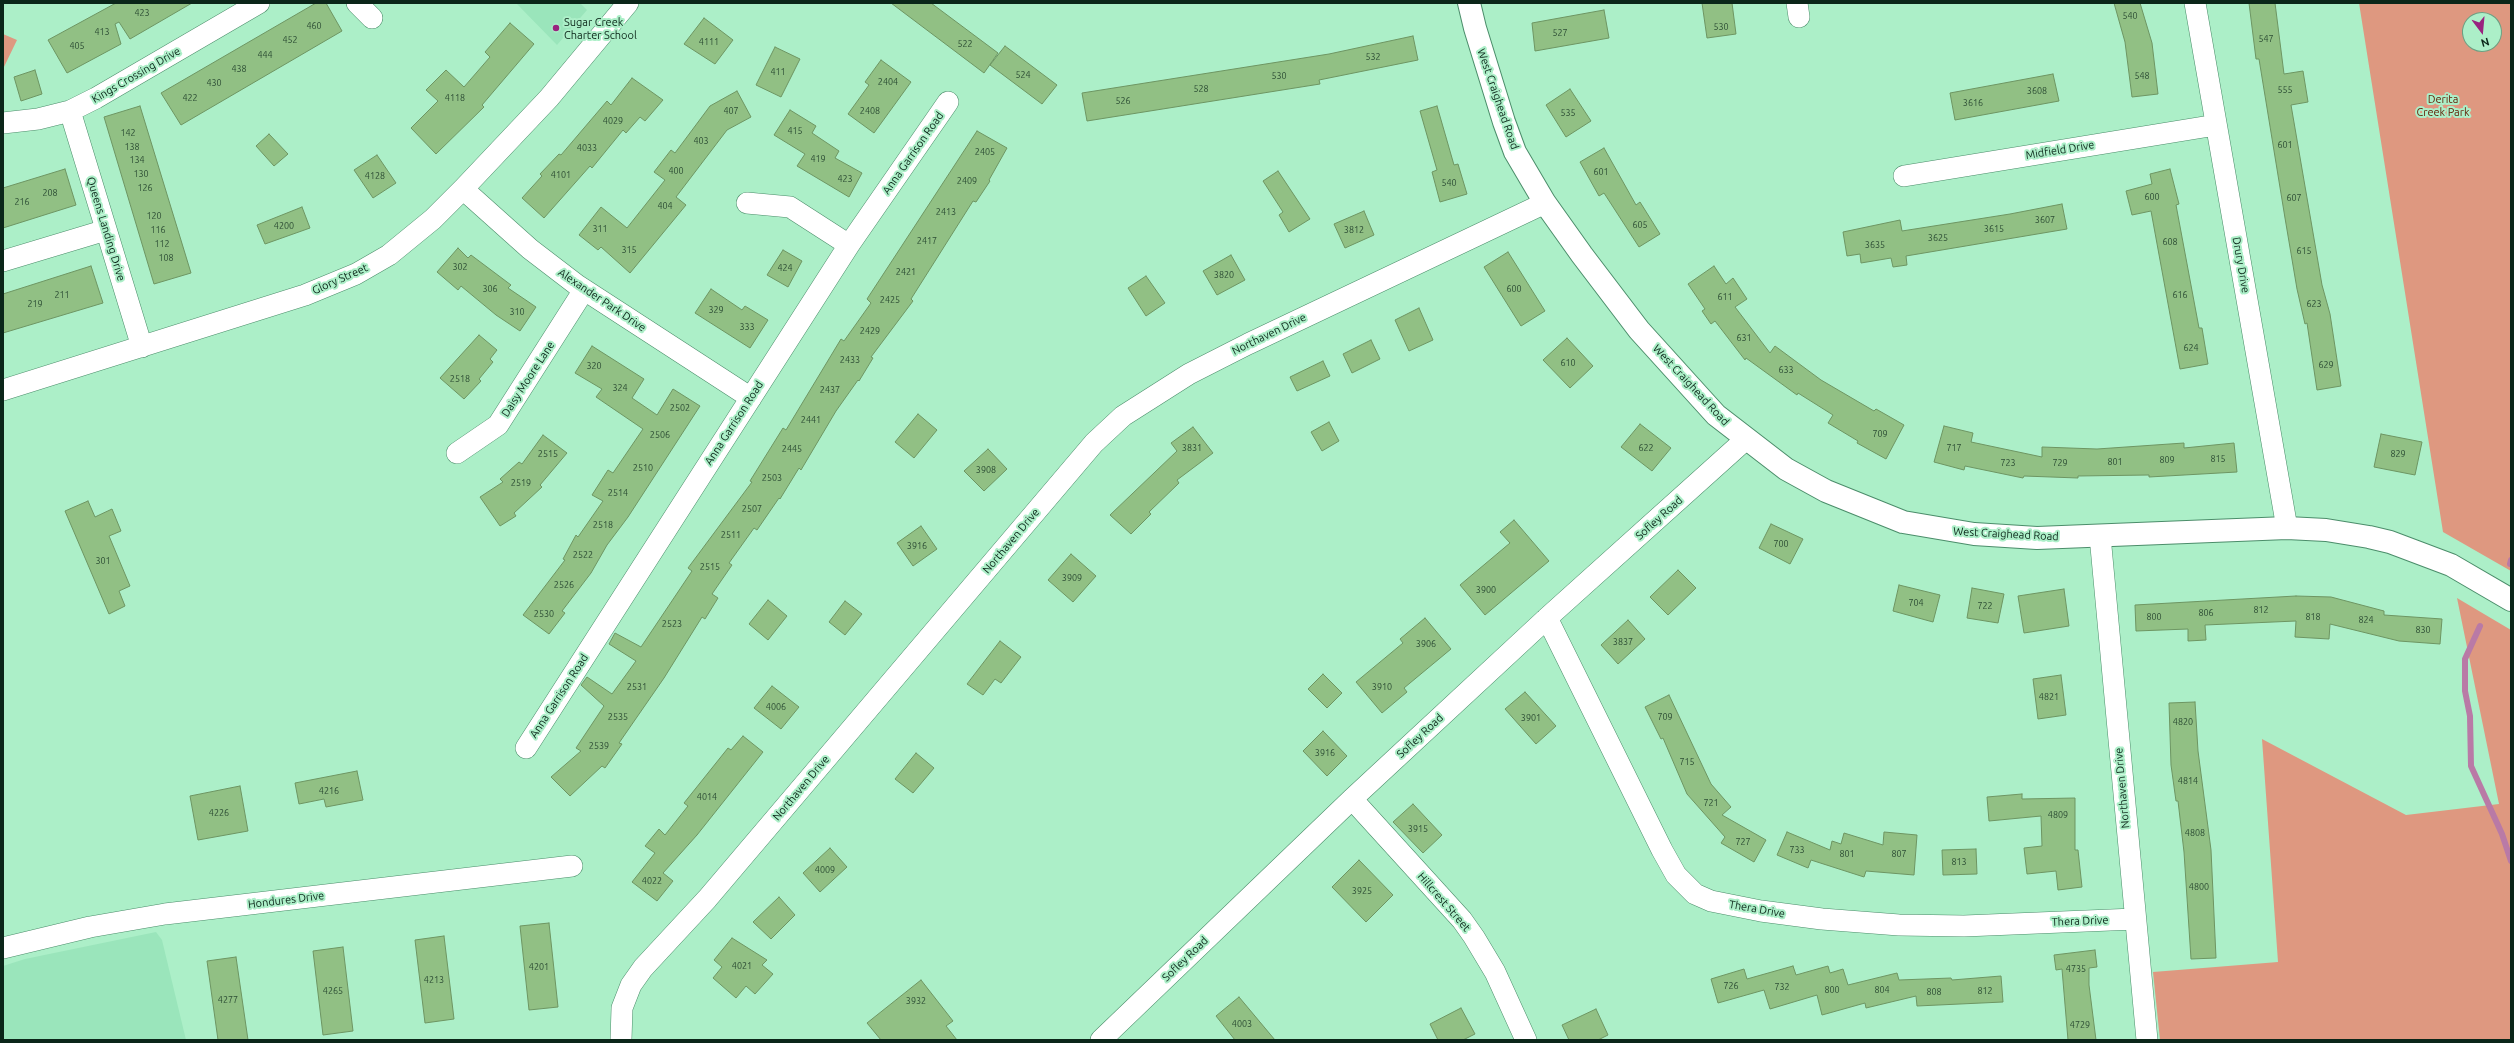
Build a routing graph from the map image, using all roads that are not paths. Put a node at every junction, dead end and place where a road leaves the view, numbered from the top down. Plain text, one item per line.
1 (259, 3) edge
2 (357, 3) edge
3 (628, 3) edge
4 (1469, 3) edge
5 (2194, 3) edge
6 (372, 18) dead end
7 (948, 102) dead end
8 (70, 111) junction
9 (3, 123) edge
10 (2216, 125) junction
11 (1904, 176) dead end
12 (464, 189) junction
13 (747, 203) dead end
14 (1545, 203) junction
15 (106, 230) junction
16 (849, 245) junction
17 (3, 261) edge
18 (584, 290) junction
19 (142, 347) junction
20 (3, 390) edge
21 (751, 398) junction
22 (1746, 440) junction
23 (457, 453) dead end
24 (2287, 528) junction
25 (2100, 536) junction
26 (2511, 600) edge
27 (1547, 618) junction
28 (526, 748) dead end
29 (1352, 799) junction
30 (572, 866) dead end
31 (2135, 918) junction
32 (3, 948) edge
33 (621, 1040) edge
34 (1101, 1040) edge
35 (1526, 1040) edge
36 (2147, 1040) edge

1 - 8 street, Kings Crossing Drive
2 - 6 street
3 - 12 street, Glory Street
4 - 14 street, West Craighead Road
5 - 10 street, Drury Drive
7 - 16 street, Anna Garrison Road
8 - 9 street, Kings Crossing Drive
8 - 15 street, Queens Landing Drive
10 - 11 street, Midfield Drive
10 - 24 street, Drury Drive
12 - 18 street, Alexander Park Drive
12 - 19 street, Glory Street
13 - 16 street
14 - 22 street, West Craighead Road
14 - 33 street, Northaven Drive
15 - 17 street
15 - 19 street, Queens Landing Drive
16 - 21 street, Anna Garrison Road
18 - 21 street, Alexander Park Drive
18 - 23 street, Daisy Moore Lane
19 - 20 street, Glory Street
21 - 28 street, Anna Garrison Road
22 - 25 street, West Craighead Road
22 - 27 street, Sofley Road
24 - 25 street, West Craighead Road
24 - 26 street, West Craighead Road
25 - 31 street, Northaven Drive
27 - 29 street, Sofley Road
27 - 31 street, Thera Drive
29 - 34 street, Sofley Road
29 - 35 street, Hillcrest Street
30 - 32 street, Hondures Drive
31 - 36 street, Northaven Drive

